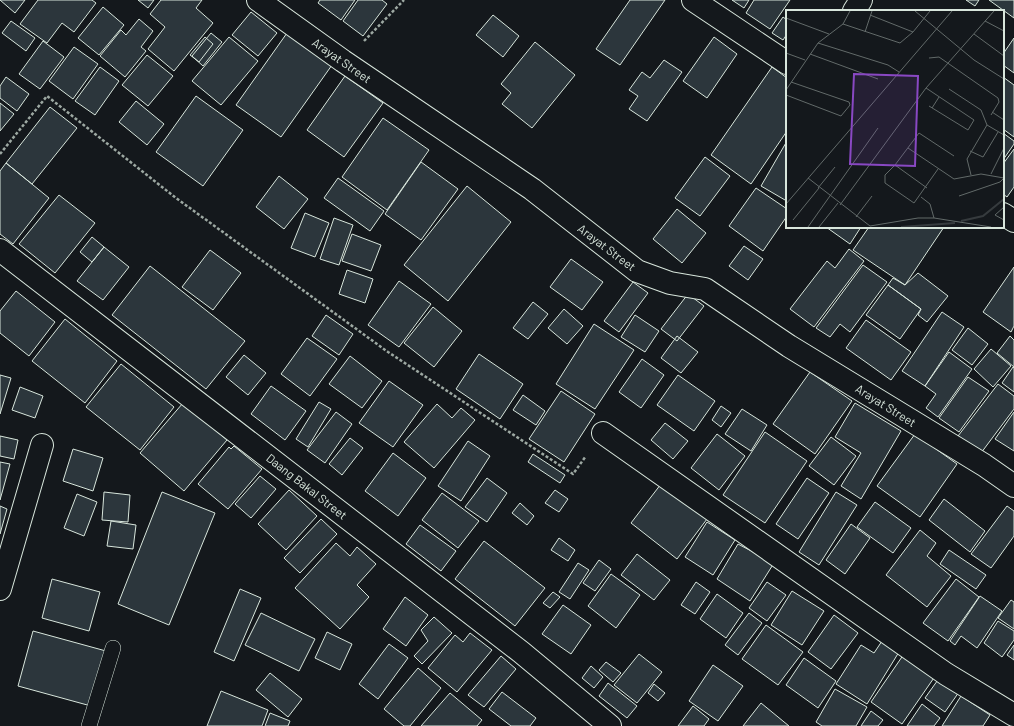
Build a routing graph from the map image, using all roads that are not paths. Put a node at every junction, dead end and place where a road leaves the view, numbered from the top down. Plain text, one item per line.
1 (258, 0) edge
2 (693, 0) edge
3 (861, 0) edge
4 (855, 10) edge
5 (786, 62) edge
6 (1004, 215) edge
7 (1014, 222) edge
8 (0, 250) edge
9 (602, 433) dead end
10 (42, 445) dead end
11 (1014, 486) edge
12 (0, 588) edge
13 (113, 648) dead end
14 (1014, 715) edge
15 (89, 726) edge
16 (610, 726) edge

1 - 11 street, Arayat Street
2 - 5 street
3 - 4 street
6 - 7 street
8 - 16 street, Daang Bakal Street
9 - 14 street
10 - 12 street
13 - 15 lane

